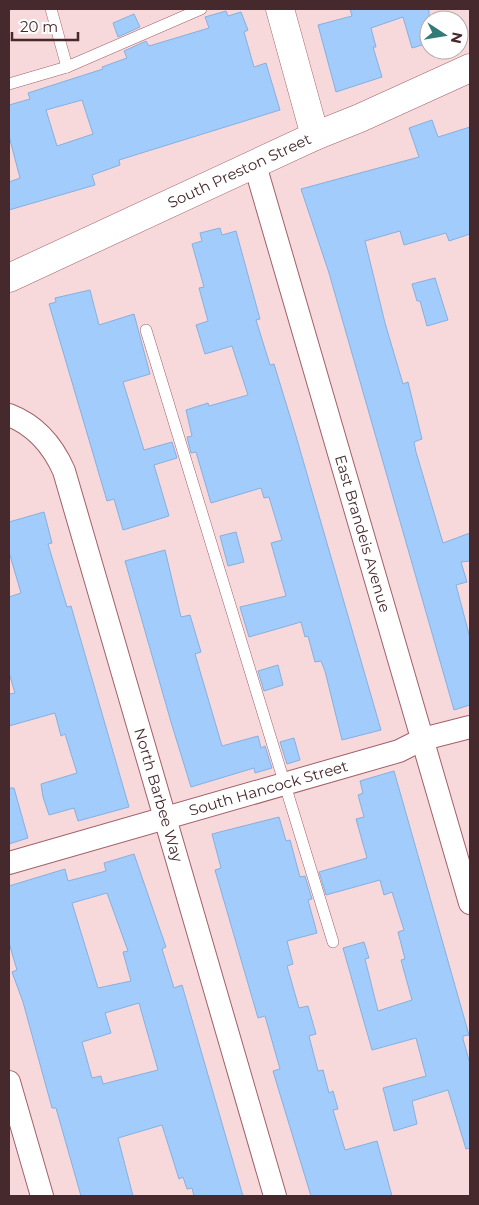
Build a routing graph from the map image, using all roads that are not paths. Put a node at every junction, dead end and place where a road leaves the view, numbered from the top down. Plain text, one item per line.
1 (50, 9) edge
2 (201, 9) edge
3 (280, 9) edge
4 (67, 67) junction
5 (470, 68) edge
6 (9, 84) edge
7 (315, 136) junction
8 (255, 165) junction
9 (9, 278) edge
10 (146, 330) dead end
11 (9, 415) edge
12 (470, 727) edge
13 (423, 738) junction
14 (284, 783) junction
15 (166, 819) junction
16 (9, 863) edge
17 (470, 903) edge
18 (333, 942) dead end
19 (9, 1082) edge
20 (42, 1196) edge
21 (276, 1196) edge

1 - 4 lane
2 - 4 lane
3 - 7 main road
4 - 6 lane
5 - 7 main road, South Preston Street
7 - 8 main road, South Preston Street
8 - 9 main road, South Preston Street
8 - 13 street, East Brandeis Avenue
10 - 14 lane
11 - 15 street, North Barbee Way
12 - 13 street, South Hancock Street
13 - 14 street, South Hancock Street
13 - 17 street, East Brandeis Avenue
14 - 15 street, South Hancock Street
14 - 18 lane
15 - 16 street, South Hancock Street
15 - 21 street, North Barbee Way
19 - 20 street

